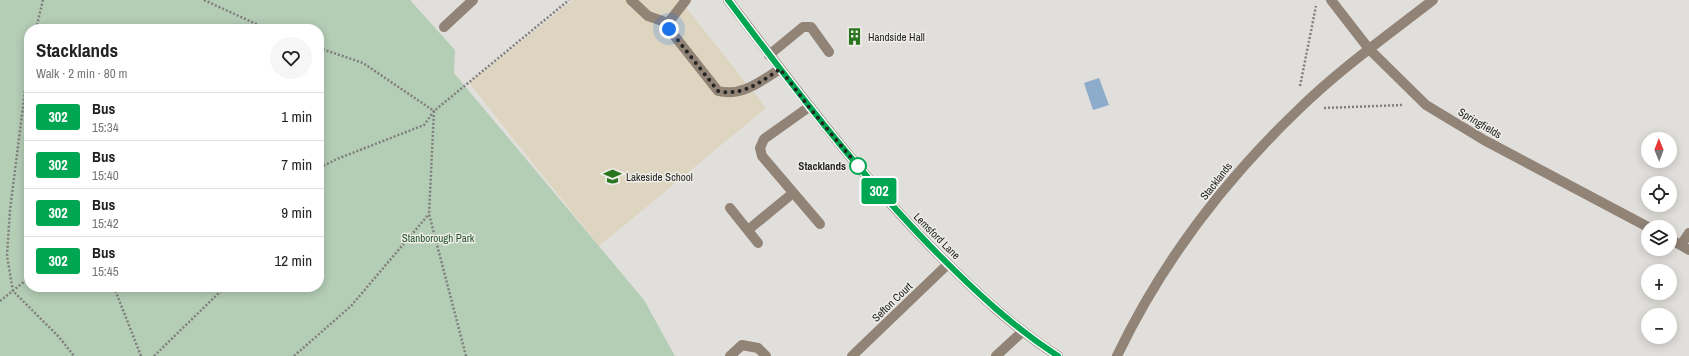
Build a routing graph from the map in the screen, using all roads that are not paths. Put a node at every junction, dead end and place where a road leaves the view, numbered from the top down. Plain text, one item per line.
1 (473, 0) edge
2 (630, 0) edge
3 (686, 0) edge
4 (728, 0) edge
5 (1332, 0) edge
6 (1433, 0) edge
7 (668, 23) junction
8 (444, 27) dead end
9 (1369, 49) junction
10 (829, 52) dead end
11 (769, 54) junction
12 (780, 69) junction
13 (809, 107) junction
14 (793, 193) junction
15 (730, 208) dead end
16 (1641, 223) edge
17 (820, 224) dead end
18 (748, 230) junction
19 (1689, 233) edge
20 (758, 243) dead end
21 (1685, 248) edge
22 (948, 264) junction
23 (1022, 332) junction
24 (730, 356) edge
25 (766, 356) edge
26 (852, 356) edge
27 (996, 356) edge
28 (1058, 356) edge
29 (1117, 356) edge

1 - 8 street
2 - 7 street
3 - 7 street
4 - 11 street, Lemsford Lane
5 - 9 street, Springfields
6 - 9 street, Stacklands
7 - 12 street
9 - 16 street, Springfields
9 - 29 street, Stacklands
10 - 11 street
11 - 12 street, Lemsford Lane
12 - 13 street, Lemsford Lane
13 - 14 street
13 - 22 street, Lemsford Lane
14 - 17 street
14 - 18 street
15 - 18 street
18 - 20 street
19 - 21 street
22 - 23 street, Lemsford Lane
22 - 26 street, Sefton Court
23 - 27 street
23 - 28 street, Lemsford Lane
24 - 25 street

